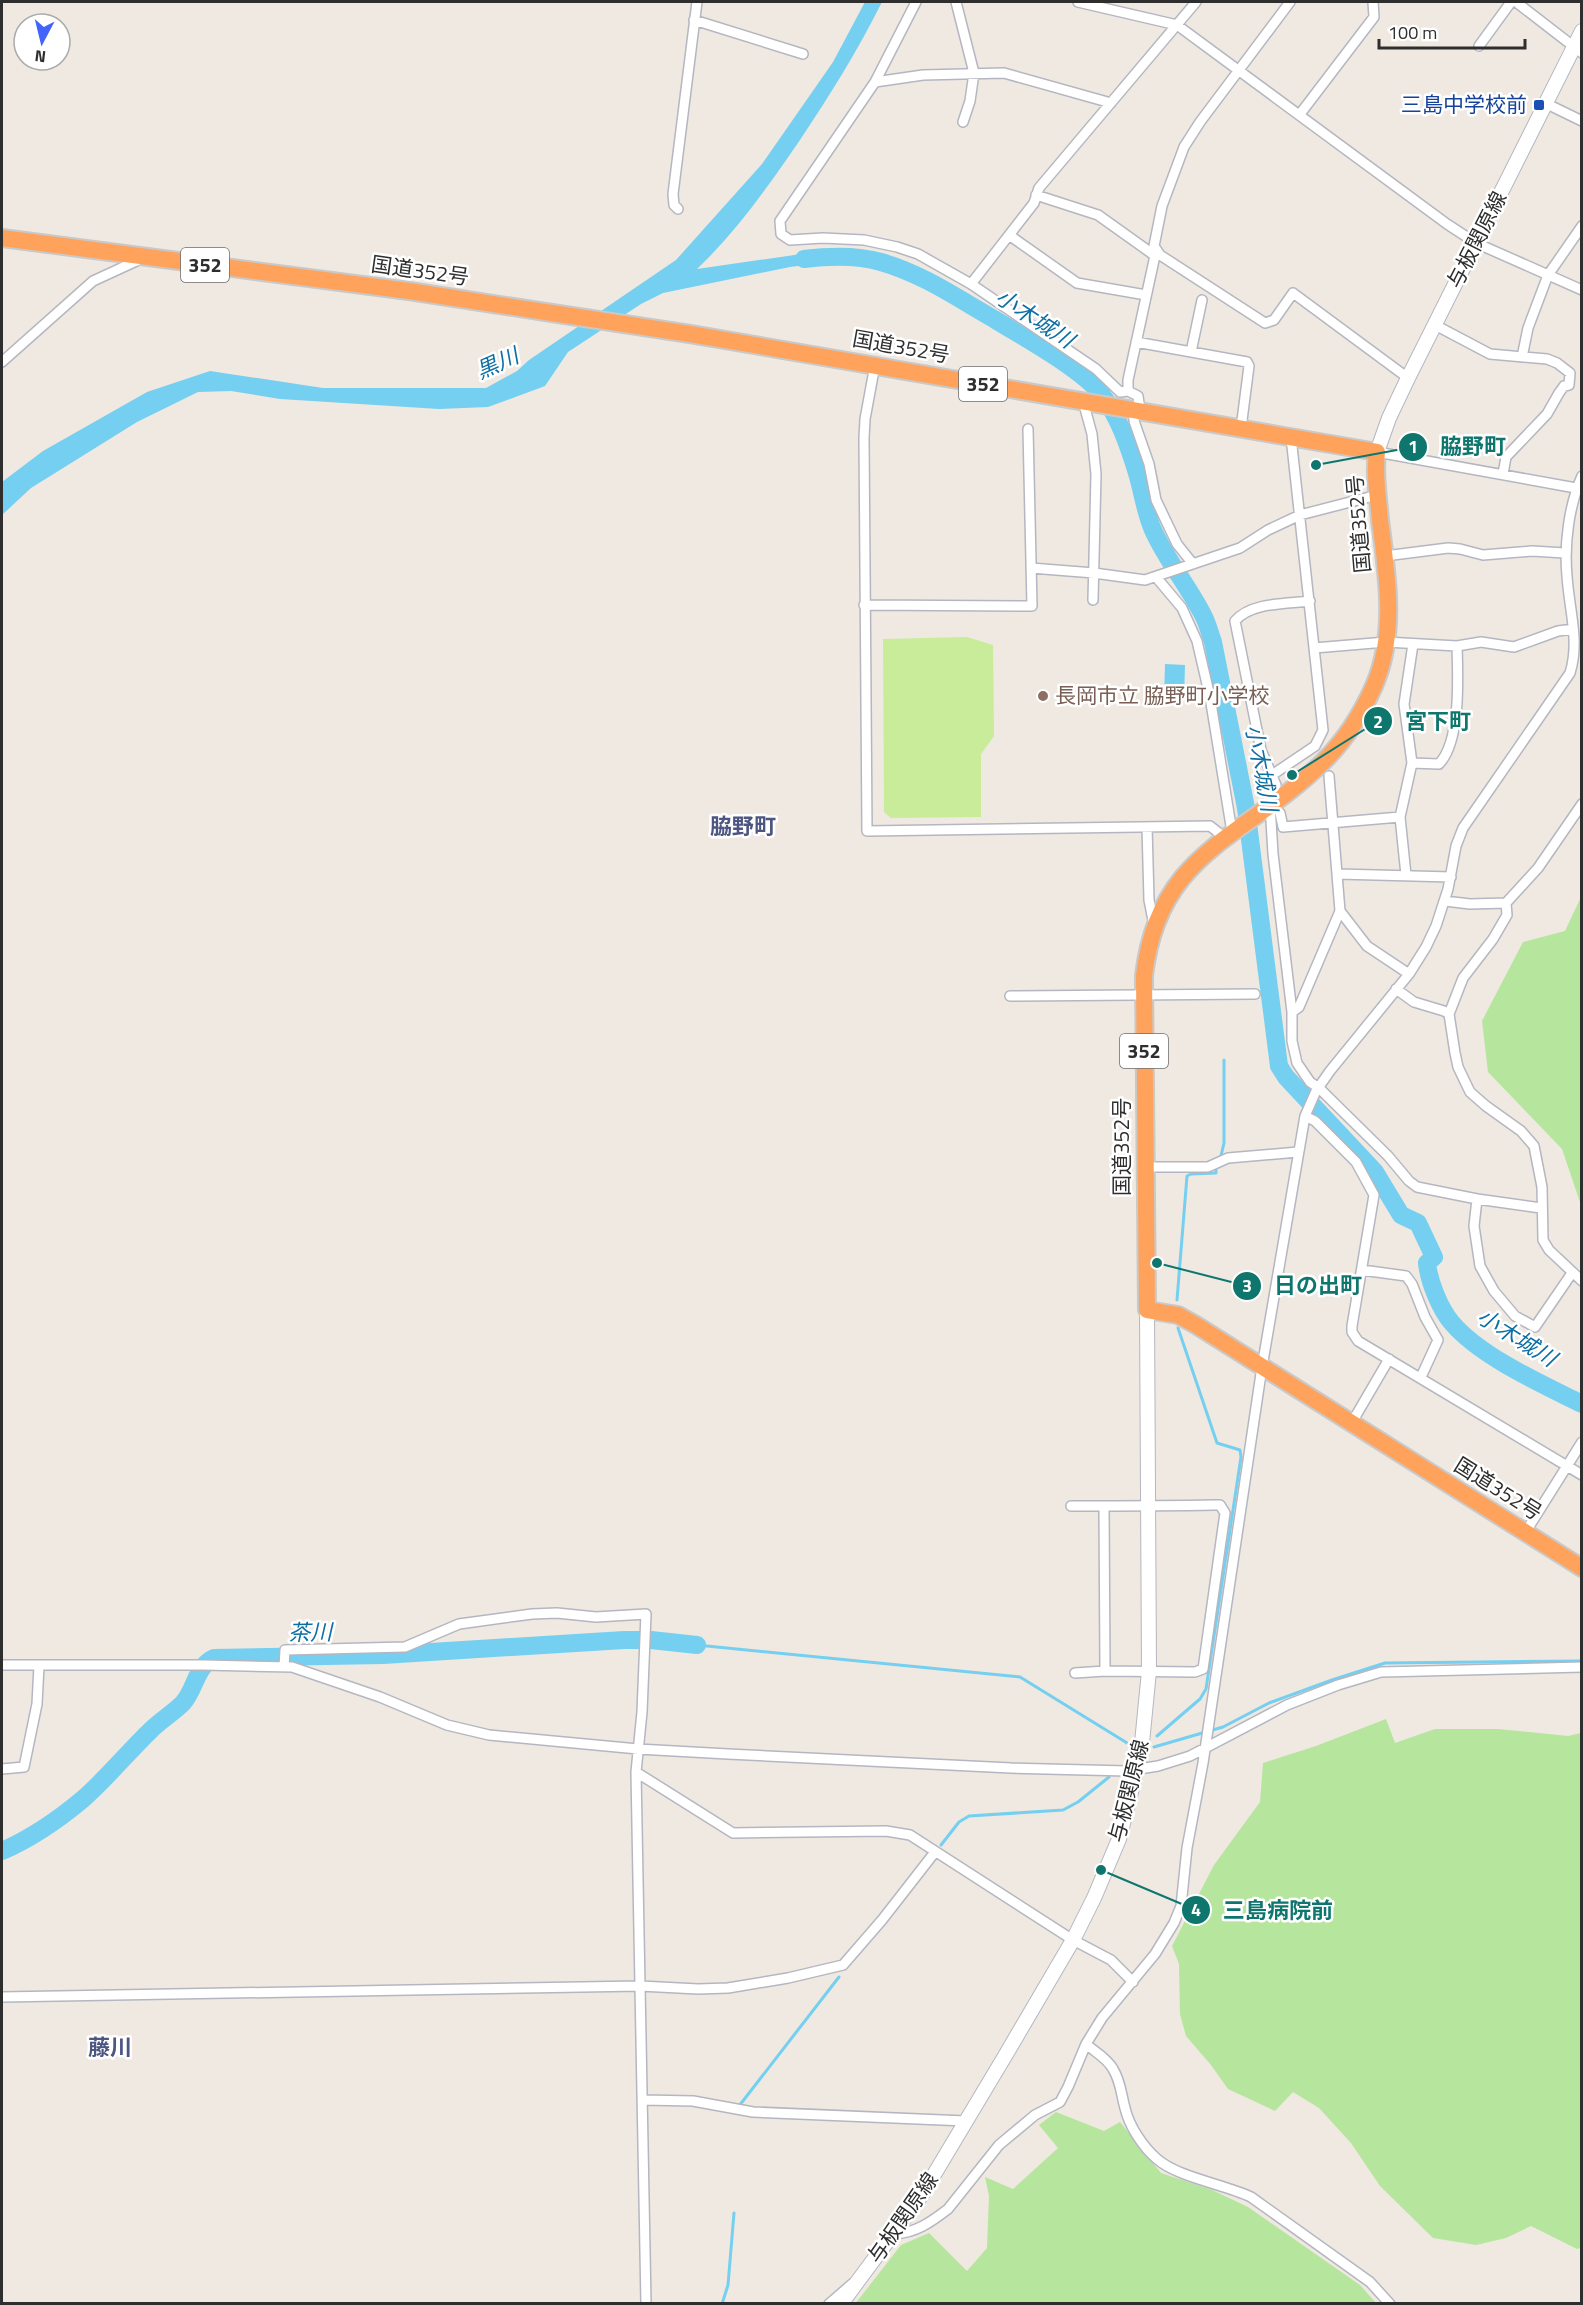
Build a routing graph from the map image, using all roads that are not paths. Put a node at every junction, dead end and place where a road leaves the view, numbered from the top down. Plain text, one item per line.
1 (697, 2) edge
2 (916, 2) edge
3 (956, 2) edge
4 (1078, 2) edge
5 (1196, 2) edge
6 (1290, 2) edge
7 (1373, 2) edge
8 (1511, 2) edge
9 (1516, 2) edge
10 (694, 20) junction
11 (1177, 25) junction
12 (1581, 31) edge
13 (1479, 46) dead end
14 (1578, 50) edge
15 (803, 54) dead end
16 (1239, 69) junction
17 (974, 73) junction
18 (875, 82) junction
19 (1111, 103) junction
20 (1545, 103) junction
21 (1300, 114) junction
22 (1581, 121) edge
23 (963, 122) dead end
24 (1036, 195) junction
25 (678, 209) dead end
26 (1581, 226) edge
27 (1009, 235) junction
28 (2, 238) edge
29 (1476, 243) junction
30 (146, 256) junction
31 (1154, 257) junction
32 (1548, 275) junction
33 (971, 284) junction
34 (1581, 290) edge
35 (1146, 295) junction
36 (1203, 300) dead end
37 (1435, 326) junction
38 (1136, 342) junction
39 (1191, 352) junction
40 (1522, 357) junction
41 (2, 362) edge
42 (875, 365) junction
43 (1408, 378) junction
44 (1128, 391) junction
45 (1087, 402) junction
46 (1134, 410) junction
47 (1241, 428) junction
48 (1028, 429) dead end
49 (1291, 437) junction
50 (1377, 452) junction
51 (1503, 474) junction
52 (1581, 476) edge
53 (1576, 488) junction
54 (1377, 495) junction
55 (1300, 515) junction
56 (1566, 553) junction
57 (1385, 556) junction
58 (1192, 564) junction
59 (1031, 568) junction
60 (1094, 573) junction
61 (1157, 576) junction
62 (1093, 600) dead end
63 (1310, 601) junction
64 (864, 605) junction
65 (1573, 629) junction
66 (1386, 642) junction
67 (1413, 644) junction
68 (1457, 646) junction
69 (1314, 648) junction
70 (1578, 655) edge
71 (1412, 763) junction
72 (1272, 775) junction
73 (1329, 776) dead end
74 (1276, 785) dead end
75 (1581, 804) edge
76 (1272, 808) junction
77 (1400, 817) junction
78 (1333, 823) junction
79 (1147, 827) junction
80 (1232, 833) junction
81 (1338, 874) junction
82 (1406, 875) junction
83 (1450, 877) junction
84 (1445, 901) junction
85 (1506, 903) junction
86 (1340, 911) junction
87 (1154, 925) junction
88 (1409, 974) junction
89 (1396, 989) junction
90 (1144, 994) junction
91 (1255, 994) dead end
92 (1010, 996) dead end
93 (1292, 1012) junction
94 (1449, 1014) junction
95 (1317, 1090) junction
96 (1306, 1114) junction
97 (1299, 1152) junction
98 (1144, 1167) junction
99 (1477, 1199) junction
100 (1541, 1208) junction
101 (1362, 1270) junction
102 (1572, 1273) junction
103 (1581, 1281) edge
104 (1147, 1310) junction
105 (1389, 1359) junction
106 (1262, 1367) junction
107 (1420, 1377) junction
108 (1351, 1424) junction
109 (1581, 1443) edge
110 (1566, 1466) junction
111 (1581, 1475) edge
112 (1071, 1506) dead end
113 (1104, 1506) junction
114 (1149, 1506) junction
115 (1525, 1533) junction
116 (1581, 1568) edge
117 (2, 1665) edge
118 (39, 1666) junction
119 (284, 1667) junction
120 (1581, 1667) edge
121 (1105, 1671) junction
122 (1149, 1671) junction
123 (1075, 1673) dead end
124 (1205, 1748) junction
125 (638, 1749) junction
126 (2, 1769) edge
127 (1137, 1770) junction
128 (636, 1772) junction
129 (935, 1852) junction
130 (1073, 1940) junction
131 (1133, 1982) junction
132 (640, 1986) junction
133 (2, 1997) edge
134 (1086, 2044) junction
135 (644, 2100) junction
136 (966, 2121) junction
137 (894, 2234) junction
138 (860, 2278) junction
139 (646, 2304) edge
140 (829, 2304) edge
141 (841, 2304) edge
142 (1390, 2304) edge

1 - 10 street
2 - 18 street
3 - 17 street
4 - 11 street
5 - 11 street
6 - 16 street
7 - 21 street
8 - 13 street
9 - 14 street
10 - 15 street
10 - 25 street
11 - 16 street
11 - 19 street
12 - 14 main road, 与板関原線
14 - 20 main road, 与板関原線
16 - 21 street
16 - 31 street
17 - 18 street
17 - 19 street
17 - 23 street
18 - 33 street
19 - 24 street
20 - 22 street
20 - 29 main road, 与板関原線
21 - 29 street
24 - 27 street
24 - 31 street
26 - 32 street
27 - 33 street
27 - 35 street
28 - 30 highway, 国道352号 / 352
29 - 32 street
29 - 37 main road, 与板関原線
30 - 41 street
30 - 42 highway, 国道352号 / 352
31 - 35 street
31 - 43 street
32 - 34 street
32 - 40 street
33 - 44 street
35 - 38 street
36 - 39 street
37 - 40 street
37 - 43 main road, 与板関原線
38 - 39 street
38 - 44 street
39 - 47 street
40 - 51 street
42 - 45 highway, 国道352号 / 352
42 - 64 street
43 - 50 main road, 与板関原線
44 - 46 street
45 - 46 highway, 国道352号 / 352
45 - 60 street
46 - 47 highway, 国道352号 / 352
46 - 58 street
47 - 49 highway, 国道352号 / 352
48 - 59 street
49 - 50 highway, 国道352号 / 352
49 - 55 street
50 - 51 street
50 - 54 highway, 国道352号 / 352
51 - 53 street
52 - 53 street
53 - 56 street
54 - 55 street
54 - 57 highway, 国道352号 / 352
55 - 58 street
55 - 63 street
56 - 57 street
56 - 65 street
57 - 66 highway, 国道352号 / 352
58 - 61 street
59 - 60 street
59 - 64 street
60 - 61 street
60 - 62 street
61 - 80 street
63 - 69 street
63 - 72 street
64 - 79 street
65 - 68 street
65 - 70 street
66 - 67 street
66 - 69 street
66 - 76 highway, 国道352号 / 352
67 - 68 street
67 - 71 street
68 - 71 street
69 - 72 street
70 - 83 street
71 - 77 street
72 - 74 street
73 - 78 street
75 - 85 street
76 - 78 street
76 - 80 highway, 国道352号 / 352
76 - 93 street
77 - 78 street
77 - 82 street
78 - 81 street
79 - 80 street
79 - 87 street
80 - 87 highway, 国道352号 / 352
81 - 82 street
81 - 86 street
82 - 83 street
83 - 84 street
84 - 85 street
84 - 88 street
85 - 94 street
86 - 88 street
86 - 93 street
87 - 90 highway, 国道352号 / 352
88 - 89 street
89 - 94 street
89 - 95 street
90 - 91 street
90 - 92 street
90 - 98 highway, 国道352号 / 352
93 - 95 street
94 - 100 street
95 - 96 street
95 - 99 street
96 - 97 street
96 - 101 street
97 - 98 street
97 - 106 street
98 - 104 highway, 国道352号 / 352
99 - 100 street
99 - 102 street
100 - 102 street
101 - 105 street
101 - 107 street
102 - 103 street
104 - 106 highway, 国道352号
104 - 114 main road, 与板関原線
105 - 107 street
105 - 108 street
106 - 108 highway, 国道352号
106 - 124 street
107 - 110 street
108 - 115 highway, 国道352号
109 - 110 street
110 - 111 street
110 - 115 street
112 - 113 street
113 - 114 street
113 - 121 street
114 - 122 main road, 与板関原線
114 - 122 street
115 - 116 highway, 国道352号
117 - 118 street
118 - 119 street
118 - 126 street
119 - 125 street
119 - 125 street
120 - 124 street
121 - 122 street
121 - 123 street
122 - 127 main road, 与板関原線
124 - 127 street
124 - 131 street
125 - 127 street
125 - 128 street
127 - 130 main road, 与板関原線
128 - 129 street
128 - 132 street
129 - 130 street
129 - 132 street
130 - 131 street
130 - 136 main road, 与板関原線
131 - 134 street
132 - 133 street
132 - 135 street
134 - 137 street
134 - 142 street
135 - 136 street
135 - 139 street
136 - 137 main road, 与板関原線
137 - 138 main road, 与板関原線
138 - 140 street
138 - 141 main road, 与板関原線

